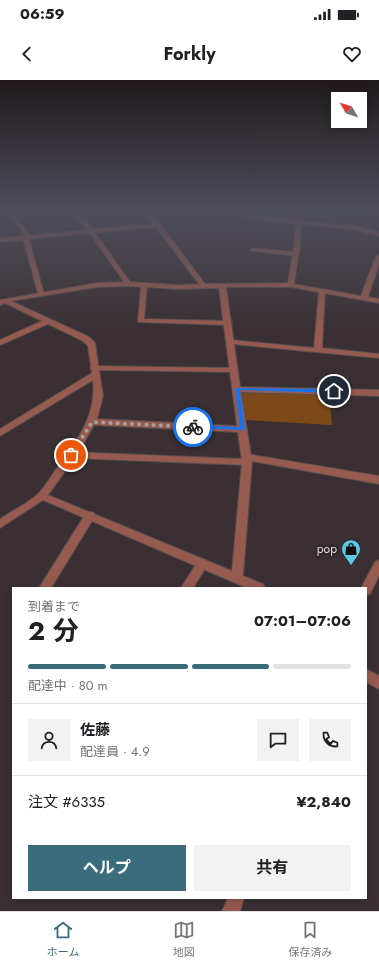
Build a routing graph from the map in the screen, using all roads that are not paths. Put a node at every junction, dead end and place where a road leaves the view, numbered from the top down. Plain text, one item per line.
1 (31, 252) edge
2 (105, 252) edge
3 (177, 252) edge
4 (272, 252) edge
5 (295, 254) joint
6 (379, 257) edge
7 (128, 284) junction
8 (144, 285) junction
9 (222, 285) junction
10 (291, 285) junction
11 (203, 286) junction
12 (322, 291) junction
13 (41, 294) junction
14 (364, 298) junction
15 (1, 301) edge
16 (379, 301) edge
17 (48, 321) junction
18 (228, 323) junction
19 (231, 342) junction
20 (0, 343) edge
21 (318, 349) junction
22 (379, 356) edge
23 (234, 370) junction
24 (95, 371) junction
25 (237, 389) junction
26 (379, 393) edge
27 (92, 422) junction
28 (243, 429) junction
29 (0, 433) edge
30 (71, 455) junction
31 (247, 460) junction
32 (379, 480) edge
33 (42, 496) junction
34 (90, 516) junction
35 (0, 524) edge
36 (202, 564) junction
37 (379, 565) edge
38 (237, 579) junction
39 (46, 587) edge
40 (188, 587) edge
41 (257, 587) edge
42 (367, 588) edge
43 (367, 676) edge
44 (379, 683) edge
45 (236, 899) edge
46 (231, 911) edge

1 - 13 street
2 - 7 street
3 - 11 street
4 - 5 street
5 - 10 street
6 - 14 street
7 - 8 street
7 - 13 street
8 - 11 street
8 - 18 street
9 - 10 street
9 - 11 street
9 - 18 street
10 - 12 street
12 - 14 street
12 - 21 street
13 - 15 street
14 - 16 street
15 - 17 street
17 - 20 street
17 - 24 street
18 - 19 street
19 - 21 street
19 - 23 street
21 - 22 street
23 - 24 street
23 - 25 street
24 - 27 street
24 - 29 street
25 - 26 street
25 - 28 street
27 - 28 street
27 - 30 street
28 - 31 street
30 - 31 street
30 - 33 street
31 - 32 street
31 - 38 street
33 - 34 street
33 - 35 street
34 - 36 street
34 - 39 street
36 - 38 street
36 - 40 street
37 - 42 street
38 - 41 street
43 - 44 street
45 - 46 street

